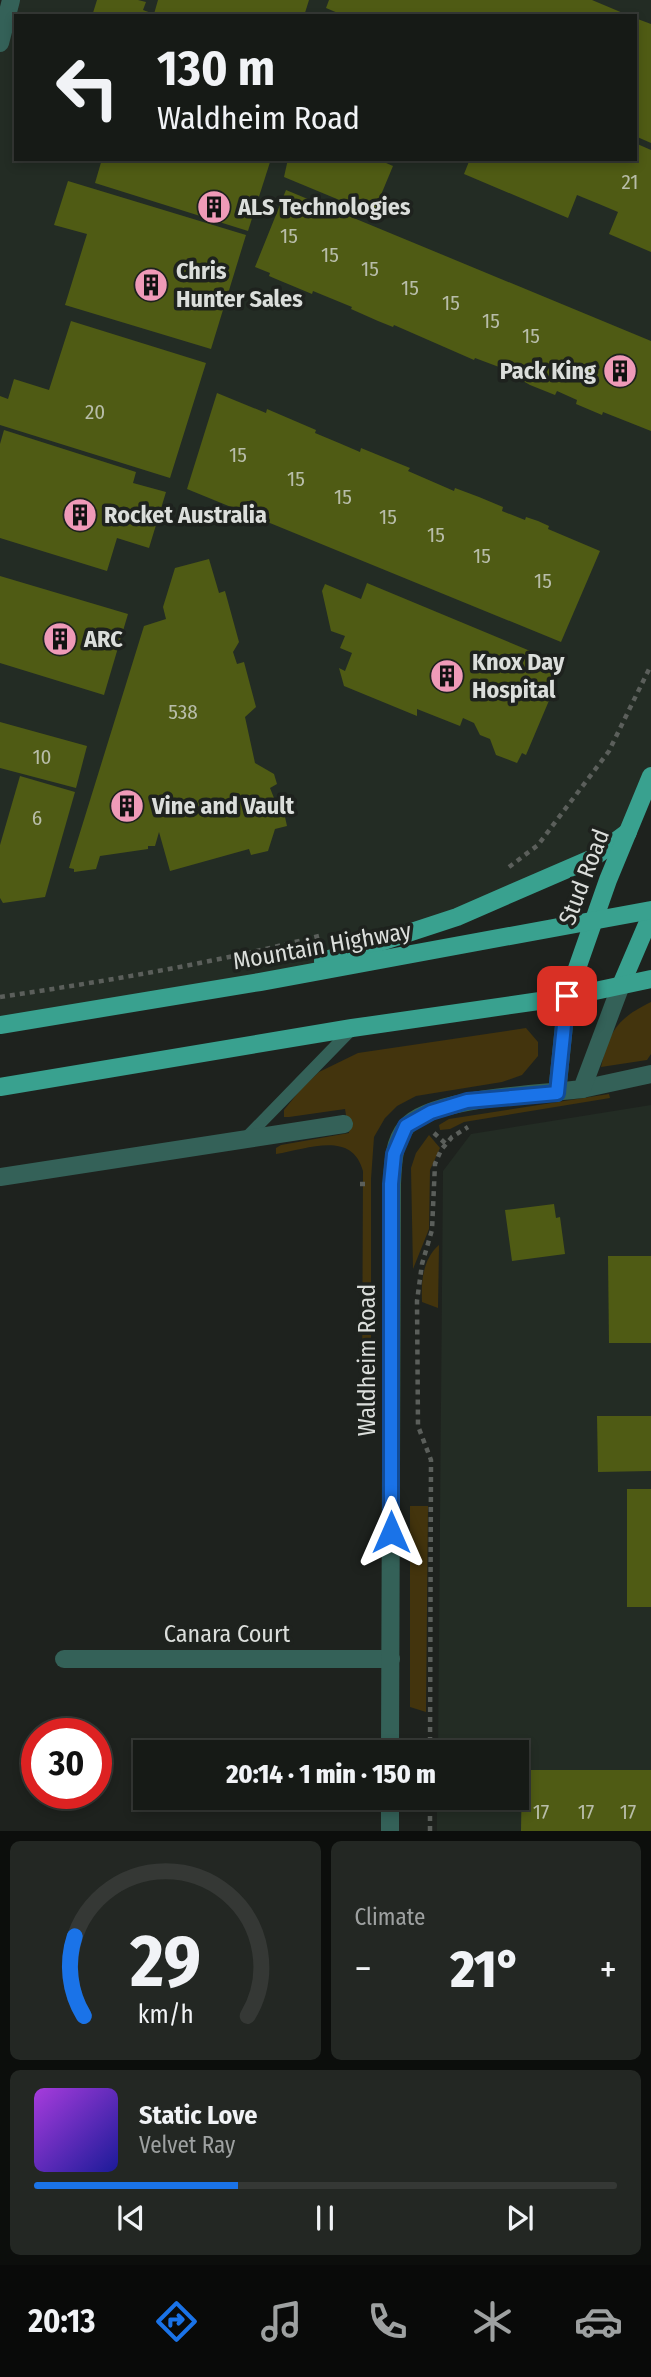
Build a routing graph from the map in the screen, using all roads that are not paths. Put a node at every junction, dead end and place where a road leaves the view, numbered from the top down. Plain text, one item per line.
1 (11, 0) edge
2 (0, 43) edge
3 (651, 776) edge
4 (628, 832) junction
5 (651, 913) edge
6 (593, 922) junction
7 (651, 979) edge
8 (260, 982) junction
9 (621, 985) junction
10 (567, 996) junction
11 (0, 1025) edge
12 (352, 1028) junction
13 (651, 1074) edge
14 (0, 1087) edge
15 (582, 1089) junction
16 (557, 1093) junction
17 (344, 1124) dead end
18 (245, 1139) junction
19 (0, 1177) edge
20 (64, 1659) dead end
21 (391, 1659) junction
22 (390, 1740) edge
23 (390, 1810) edge
24 (390, 1831) edge

1 - 2 street
3 - 4 main road, Stud Road
4 - 6 main road, Stud Road
4 - 8 main road
5 - 6 main road, Mountain Highway
5 - 9 main road
6 - 8 main road, Mountain Highway
6 - 10 main road, Stud Road
7 - 9 main road
8 - 11 main road, Mountain Highway
9 - 10 main road
9 - 15 street
10 - 12 main road
10 - 16 street
12 - 14 main road
12 - 18 lane
13 - 15 street, Waldheim Road
15 - 16 street, Waldheim Road
16 - 21 street, Waldheim Road
17 - 18 street
18 - 19 street
20 - 21 street, Canara Court
21 - 22 street, Waldheim Road
23 - 24 street

